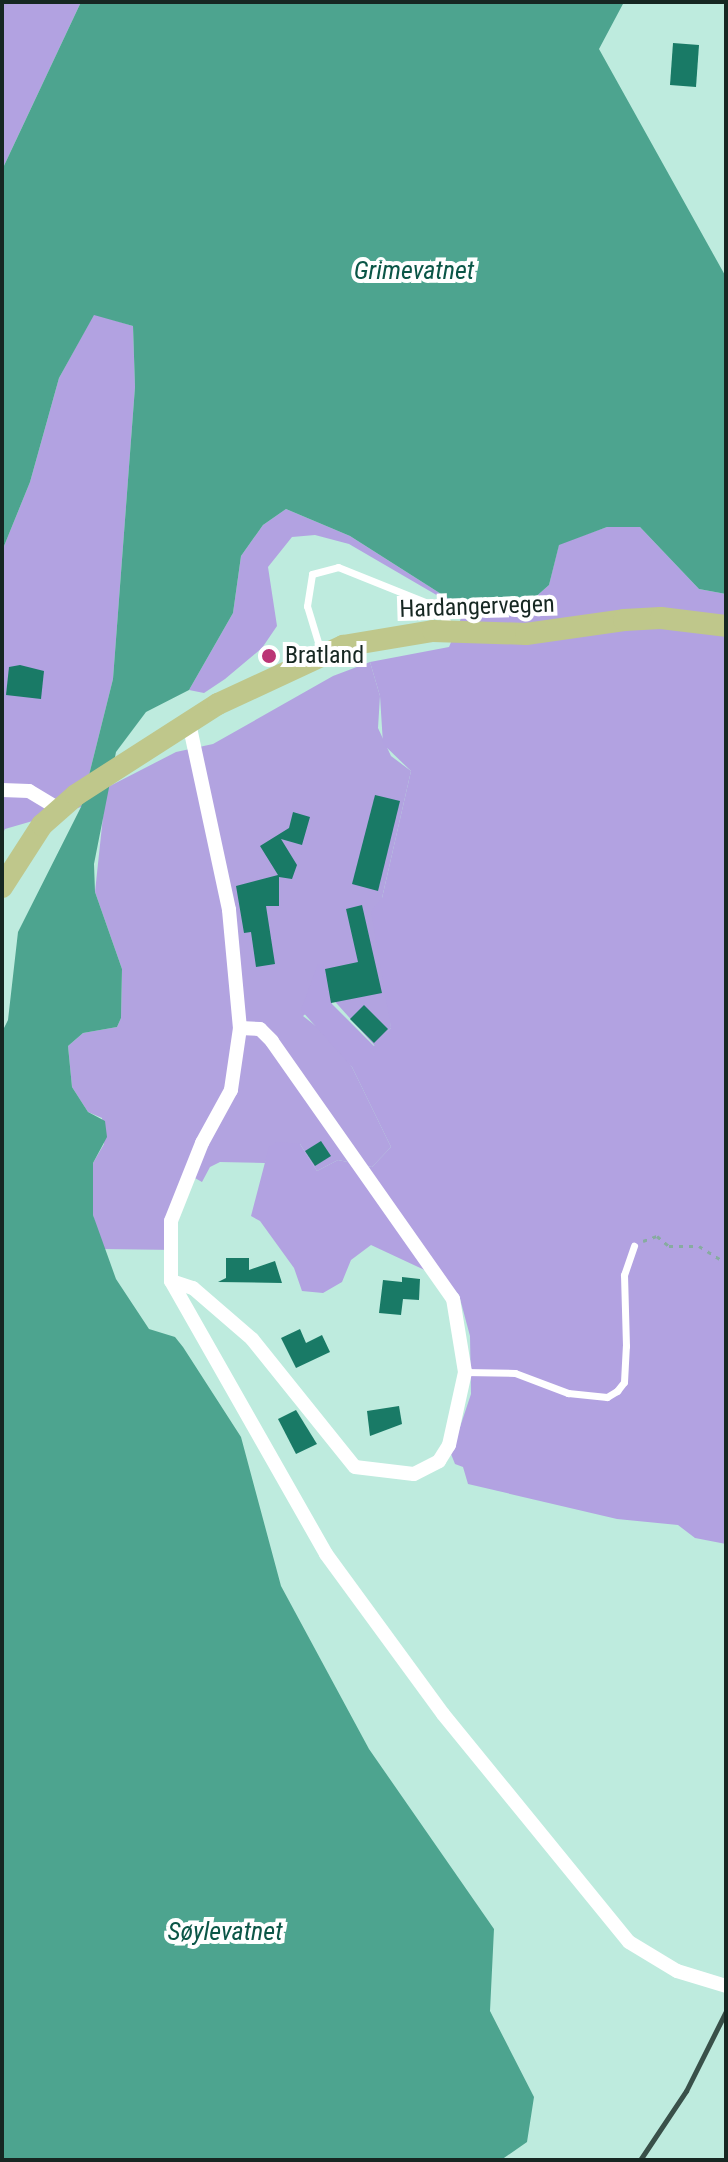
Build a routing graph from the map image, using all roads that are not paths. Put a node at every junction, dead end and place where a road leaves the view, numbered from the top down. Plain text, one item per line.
1 (726, 626) edge
2 (456, 632) junction
3 (322, 655) junction
4 (189, 723) junction
5 (2, 790) edge
6 (66, 802) junction
7 (2, 887) edge
8 (240, 1028) junction
9 (634, 1246) road end
10 (171, 1281) junction
11 (465, 1372) junction
12 (726, 1986) edge

1 - 2 main road, Hardangervegen
2 - 3 main road, Hardangervegen
2 - 3 lane
3 - 4 main road, Hardangervegen
4 - 6 main road, Hardangervegen
4 - 8 street
5 - 6 street
6 - 7 main road
8 - 10 street
8 - 11 street
9 - 11 lane
10 - 11 street
10 - 12 street

